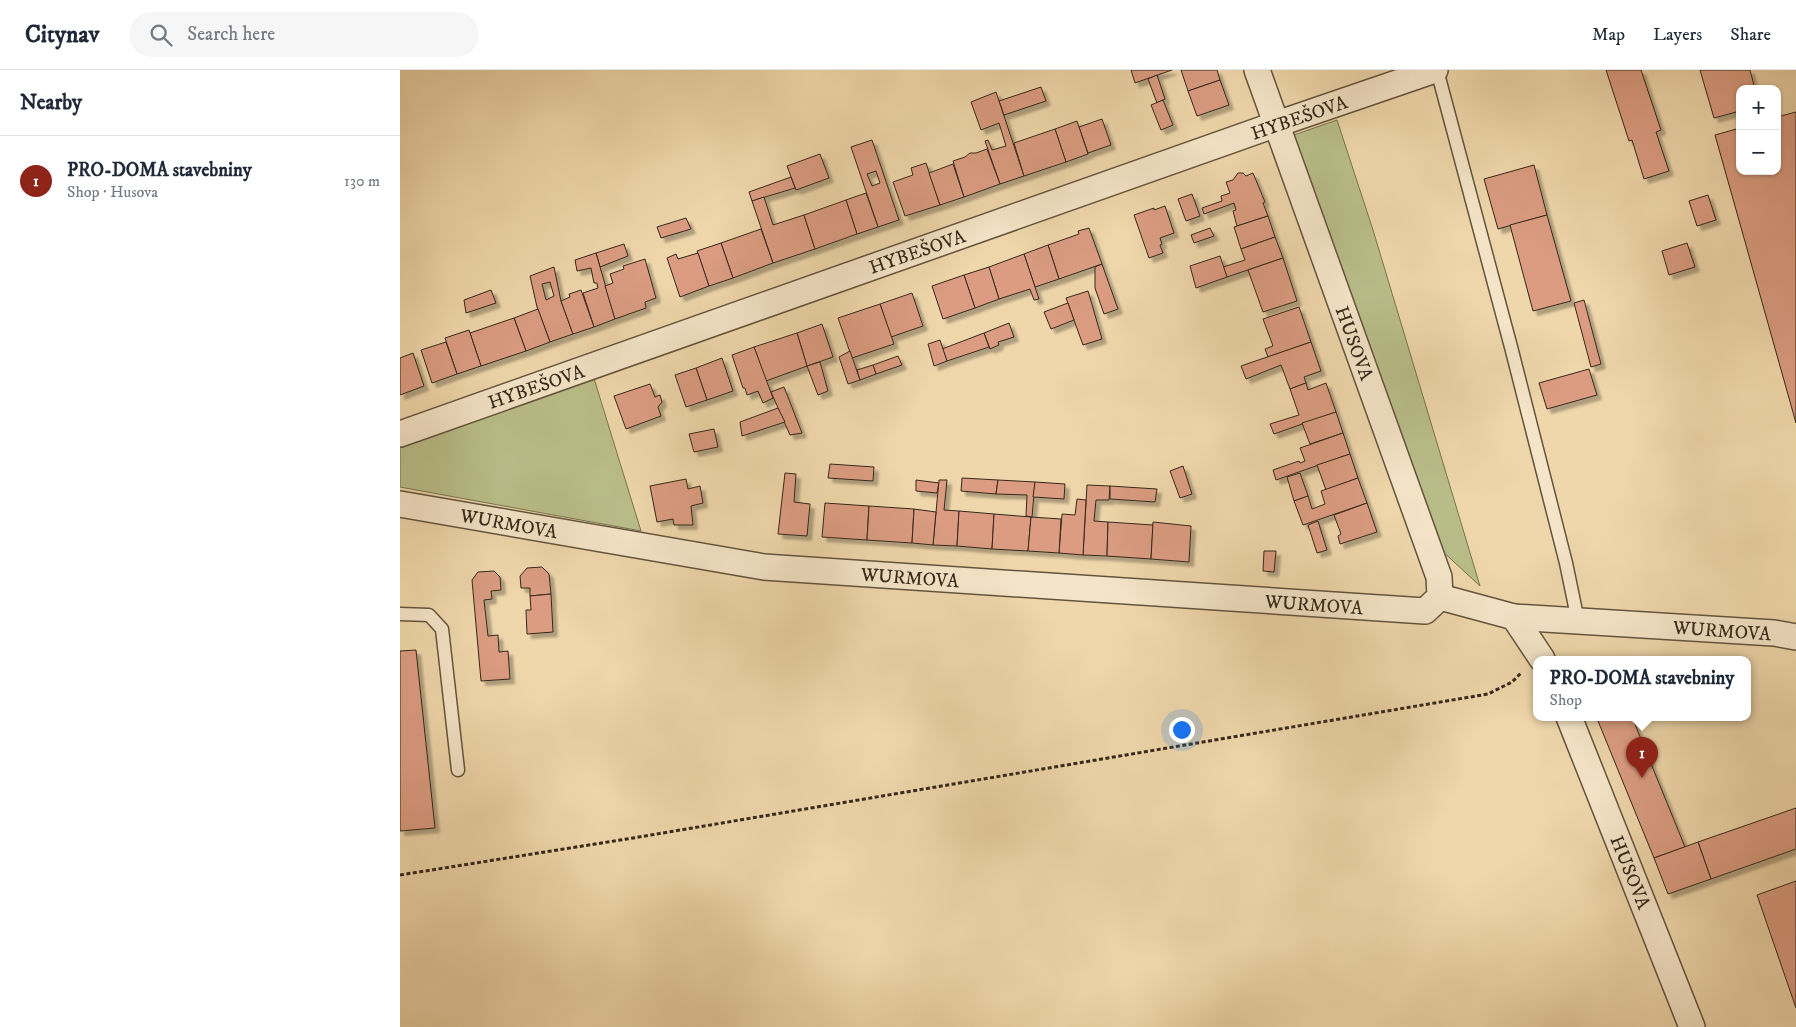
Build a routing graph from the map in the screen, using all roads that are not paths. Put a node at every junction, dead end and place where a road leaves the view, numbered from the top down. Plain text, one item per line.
1 (1257, 70) edge
2 (1436, 70) edge
3 (1277, 124) junction
4 (400, 434) edge
5 (400, 504) edge
6 (1433, 604) junction
7 (400, 614) edge
8 (1514, 617) junction
9 (1578, 621) junction
10 (1796, 637) edge
11 (1539, 656) edge
12 (1571, 721) edge
13 (458, 770) dead end
14 (1692, 1027) edge

1 - 3 street, HUSOVA
2 - 3 street, HYBEŠOVA
2 - 9 lane
3 - 4 street, HYBEŠOVA
3 - 6 street, HUSOVA
5 - 6 street, WURMOVA
6 - 8 street, WURMOVA
7 - 13 lane
8 - 9 street, WURMOVA
8 - 11 street
9 - 10 street, WURMOVA
12 - 14 street, HUSOVA

